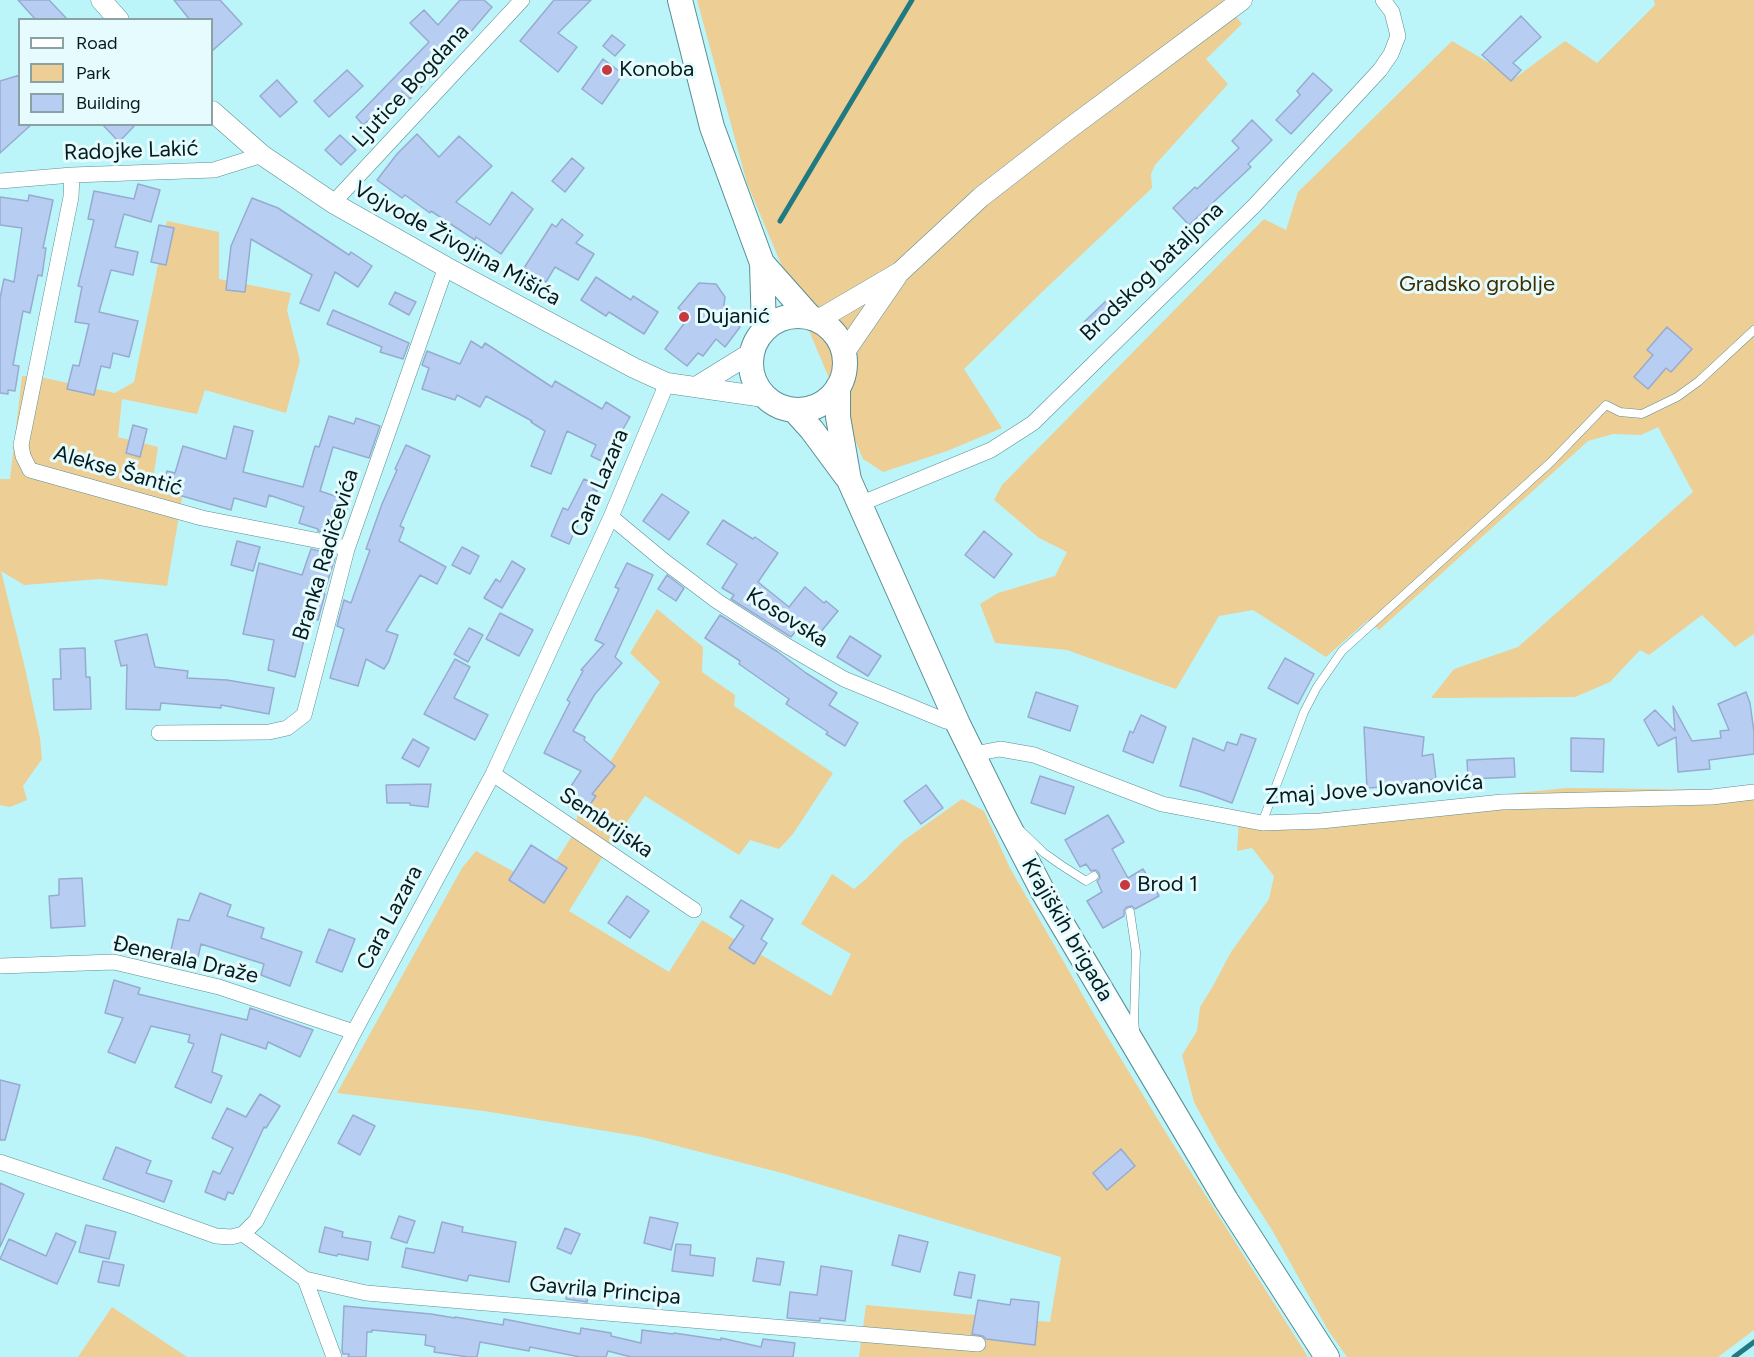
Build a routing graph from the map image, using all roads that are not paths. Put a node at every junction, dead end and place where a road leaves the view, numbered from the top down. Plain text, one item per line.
1 (101, 0) edge
2 (522, 0) edge
3 (680, 0) edge
4 (1242, 0) edge
5 (1383, 0) edge
6 (117, 18) edge
7 (213, 112) edge
8 (262, 155) junction
9 (72, 175) junction
10 (0, 180) edge
11 (333, 203) junction
12 (762, 263) junction
13 (446, 267) junction
14 (900, 272) junction
15 (814, 318) junction
16 (764, 330) junction
17 (1754, 330) edge
18 (751, 353) junction
19 (844, 353) junction
20 (667, 383) junction
21 (696, 387) junction
22 (838, 387) junction
23 (764, 397) junction
24 (794, 410) junction
25 (849, 480) junction
26 (860, 504) junction
27 (611, 517) junction
28 (347, 549) junction
29 (958, 724) junction
30 (159, 733) dead end
31 (974, 754) junction
32 (493, 774) junction
33 (1754, 792) edge
34 (1002, 815) junction
35 (1262, 822) junction
36 (1094, 876) dead end
37 (694, 910) dead end
38 (1130, 912) dead end
39 (0, 966) edge
40 (354, 1032) junction
41 (1138, 1052) junction
42 (0, 1162) edge
43 (243, 1234) junction
44 (305, 1279) junction
45 (978, 1344) dead end
46 (334, 1357) edge
47 (1327, 1357) edge

1 - 6 street
2 - 11 street, Ljutice Bogdana
3 - 12 main road
4 - 14 street
5 - 26 street, Brodskog bataljona
7 - 8 street, Vojvode Živojina Mišića
8 - 9 street, Radojke Lakić
8 - 11 street, Vojvode Živojina Mišića
9 - 10 street, Radojke Lakić
9 - 28 street, Alekse Šantić
11 - 13 street, Vojvode Živojina Mišića
12 - 15 main road
12 - 16 main road
13 - 20 street, Vojvode Živojina Mišića
13 - 28 street, Branka Radičevića
14 - 15 street
14 - 19 street
15 - 16 main road
15 - 19 main road
16 - 18 main road
17 - 35 lane
18 - 21 street
18 - 23 main road
19 - 22 main road
20 - 21 street, Vojvode Živojina Mišića
20 - 27 street, Cara Lazara
21 - 23 street, Vojvode Živojina Mišića
22 - 24 main road
22 - 25 main road, Krajiških brigada
23 - 24 main road
24 - 25 main road, Krajiških brigada
25 - 26 main road, Krajiških brigada
26 - 29 main road, Krajiških brigada
27 - 29 street, Kosovska
27 - 32 street, Cara Lazara
28 - 30 street, Branka Radičevića
29 - 31 main road, Krajiških brigada
31 - 34 main road, Krajiških brigada
31 - 35 street, Zmaj Jove Jovanovića
32 - 37 street, Sembrijska
32 - 40 street, Cara Lazara
33 - 35 street, Zmaj Jove Jovanovića
34 - 36 lane
34 - 41 main road, Krajiških brigada
38 - 41 lane
39 - 40 street, Đenerala Draže
40 - 43 street, Cara Lazara
41 - 47 main road, Krajiških brigada
42 - 43 street
43 - 44 street, Gavrila Principa
44 - 45 street, Gavrila Principa
44 - 46 street

